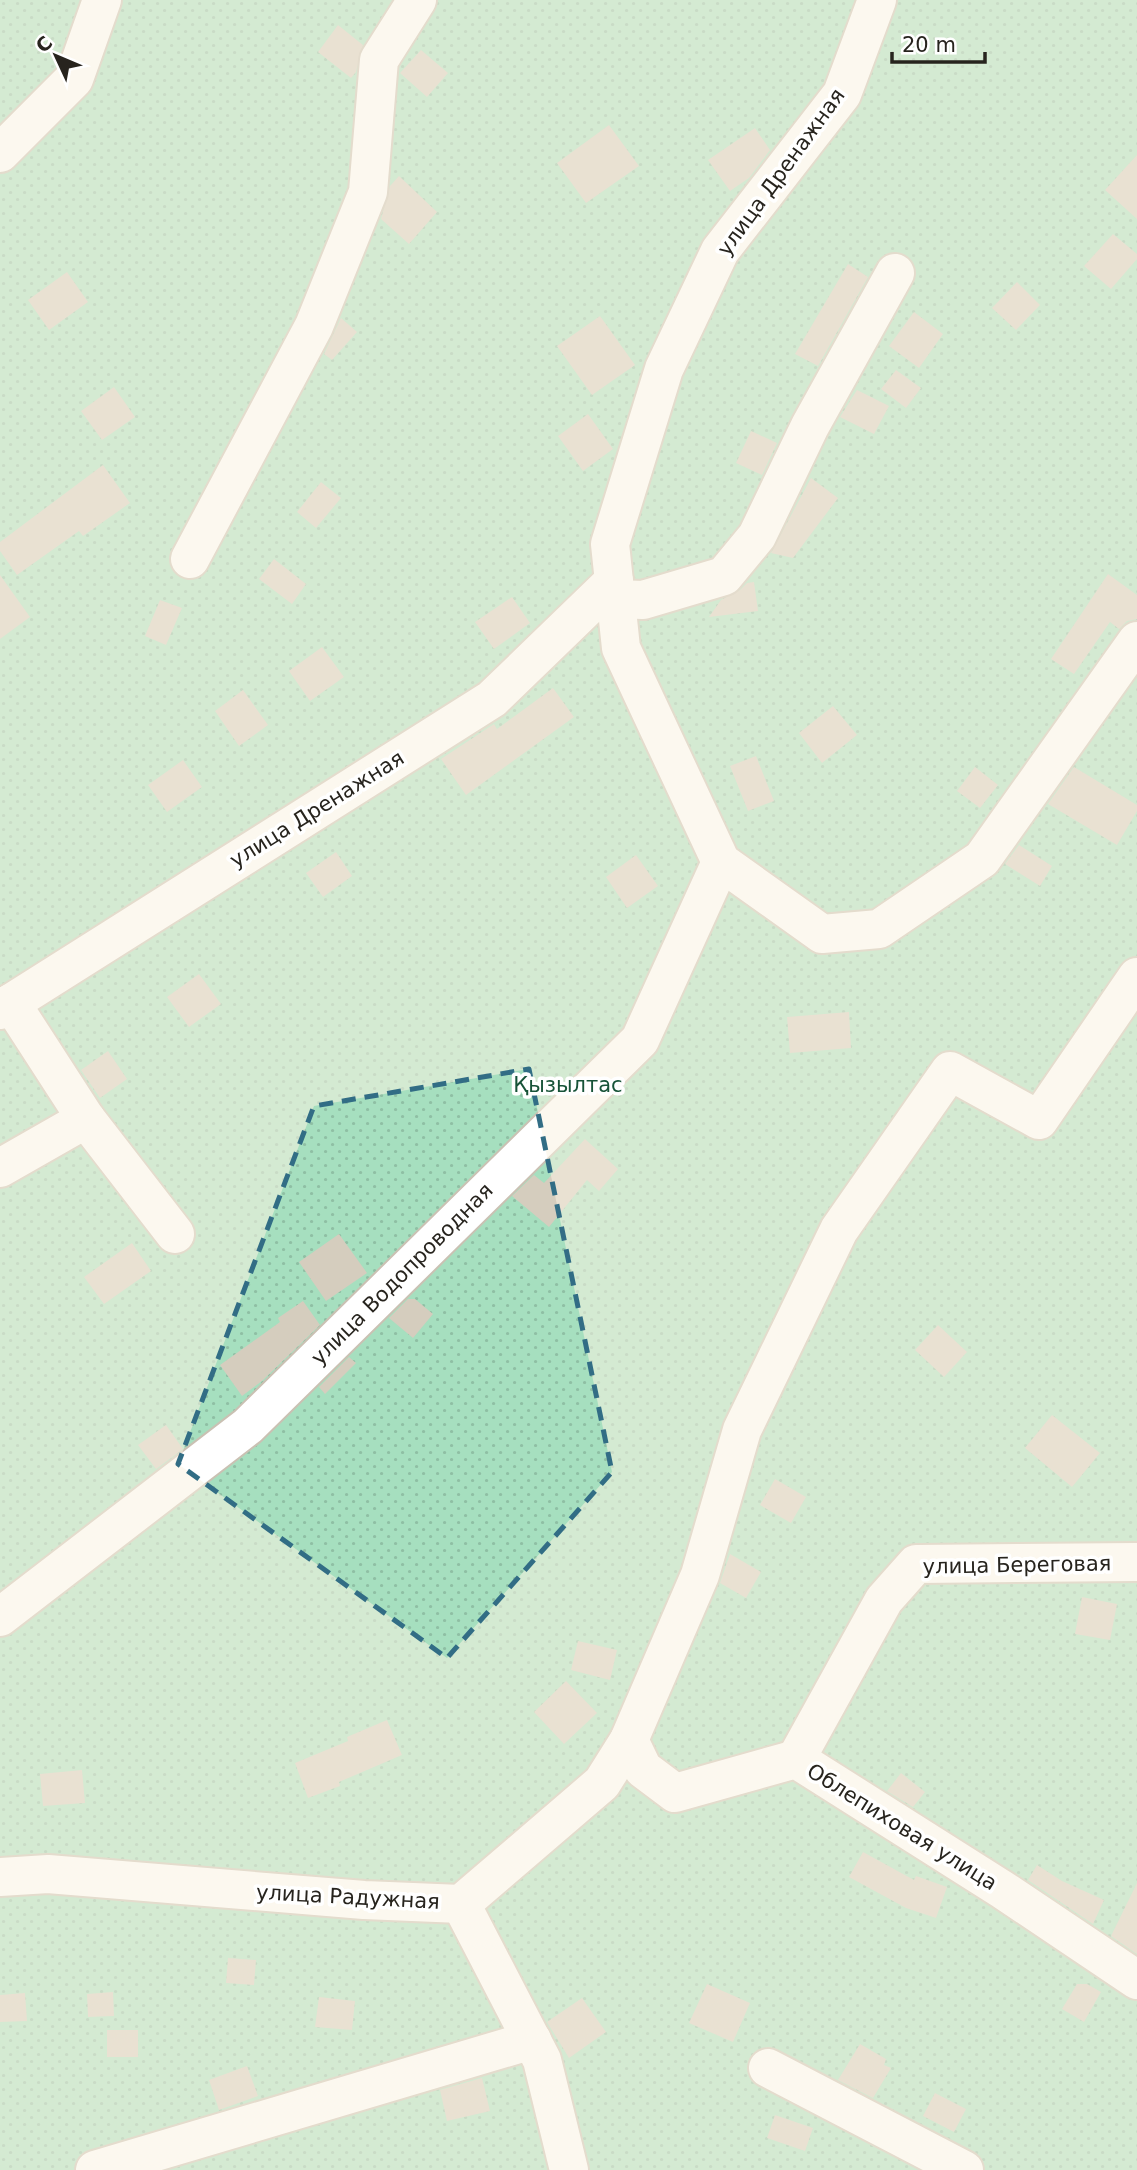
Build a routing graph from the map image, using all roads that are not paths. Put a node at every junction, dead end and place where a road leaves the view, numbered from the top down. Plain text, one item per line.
1 (102, 0) edge
2 (417, 0) edge
3 (877, 0) edge
4 (0, 153) edge
5 (895, 273) dead end
6 (190, 559) dead end
7 (615, 590) junction
8 (1137, 641) edge
9 (721, 862) junction
10 (1137, 977) edge
11 (5, 1007) edge
12 (86, 1119) junction
13 (0, 1168) edge
14 (175, 1234) dead end
15 (1137, 1562) edge
16 (0, 1617) edge
17 (629, 1740) junction
18 (796, 1759) junction
19 (0, 1877) edge
20 (461, 1904) junction
21 (1137, 1980) edge
22 (532, 2040) junction
23 (768, 2068) dead end
24 (95, 2170) edge
25 (569, 2170) edge
26 (964, 2170) edge

1 - 4 street
2 - 6 street
3 - 7 street, улица Дренажная
5 - 7 street
7 - 9 street, улица Дренажная
7 - 11 street, улица Дренажная
8 - 9 street, улица Дренажная
9 - 16 street, улица Водопроводная
10 - 17 street, улица Радужная
11 - 12 street
12 - 13 street
12 - 14 street
15 - 18 street, улица Береговая
17 - 18 street, Облепиховая улица
17 - 20 street, улица Радужная
18 - 21 street, Облепиховая улица
19 - 20 street, улица Радужная
20 - 22 street
22 - 24 street
22 - 25 street
23 - 26 street

